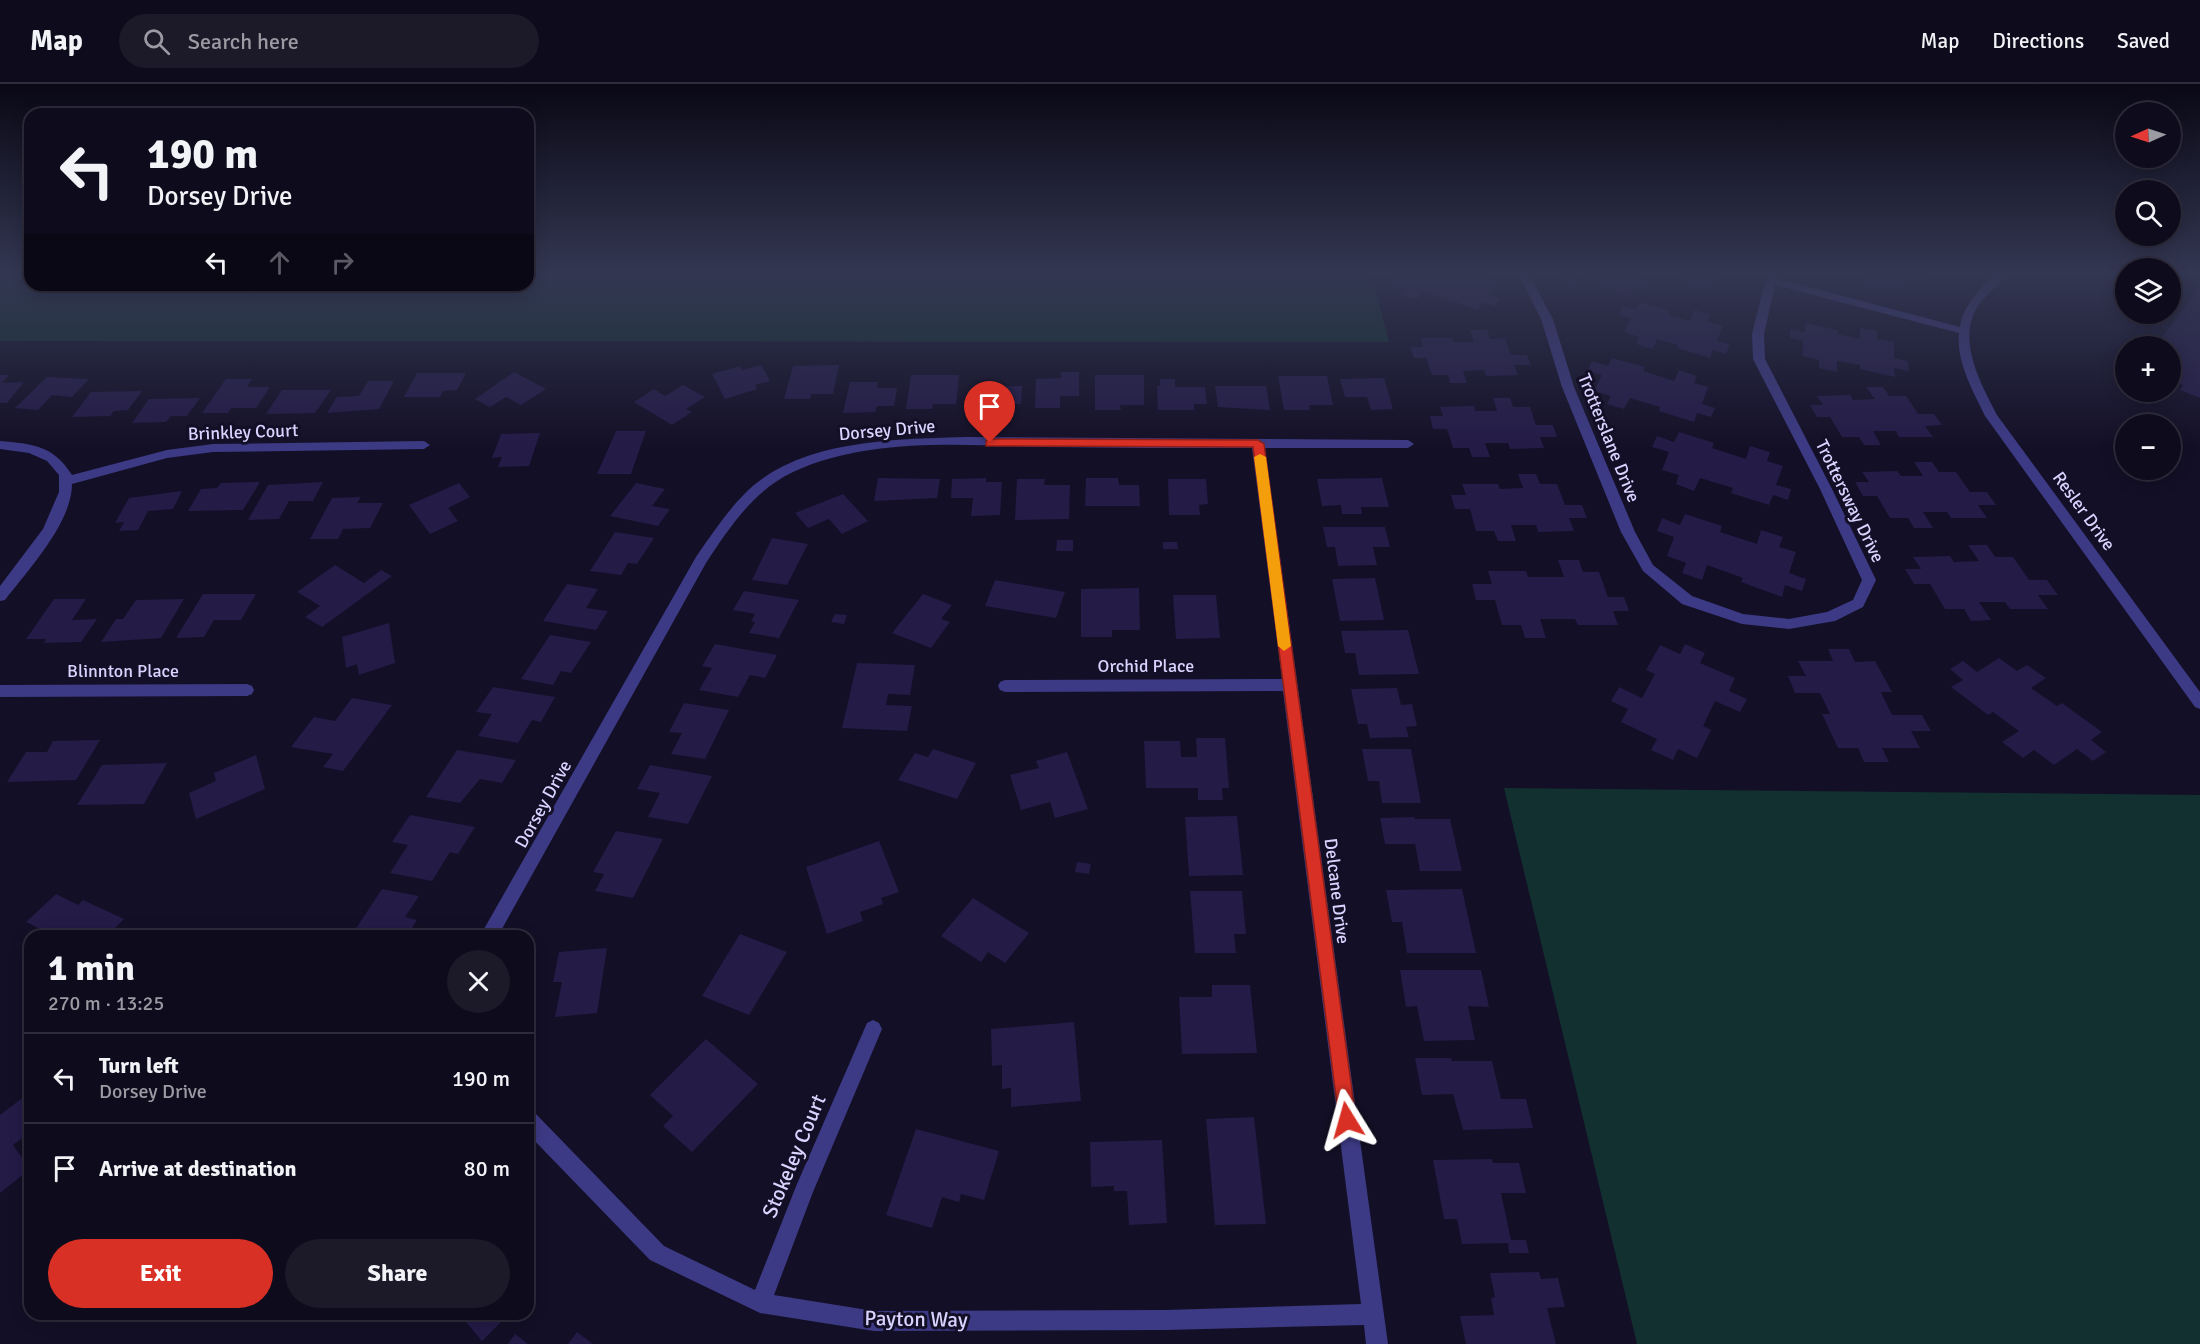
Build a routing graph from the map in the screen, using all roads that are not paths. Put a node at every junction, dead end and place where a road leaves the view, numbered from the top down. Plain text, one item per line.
1 (1963, 331) edge
2 (1551, 332) edge
3 (1758, 332) edge
4 (1258, 444) junction
5 (1408, 444) dead end
6 (0, 445) edge
7 (424, 445) dead end
8 (66, 481) junction
9 (0, 596) edge
10 (1687, 600) joint
11 (1288, 685) junction
12 (1005, 686) dead end
13 (247, 690) dead end
14 (0, 691) edge
15 (2200, 703) edge
16 (492, 930) edge
17 (873, 1029) dead end
18 (534, 1126) edge
19 (760, 1303) junction
20 (1374, 1314) junction
21 (1377, 1344) edge

1 - 15 street, Resler Drive
2 - 10 street, Trotterslane Drive
3 - 10 street, Trottersway Drive
4 - 5 street, Dorsey Drive
4 - 11 street, Delcane Drive
4 - 16 street, Dorsey Drive
6 - 8 street
7 - 8 street, Brinkley Court
8 - 9 street
11 - 12 street, Orchid Place
11 - 20 street, Delcane Drive
13 - 14 street, Blinnton Place
17 - 19 street, Stokeley Court
18 - 19 street, Payton Way
19 - 20 street, Payton Way
20 - 21 street, Delcane Drive

